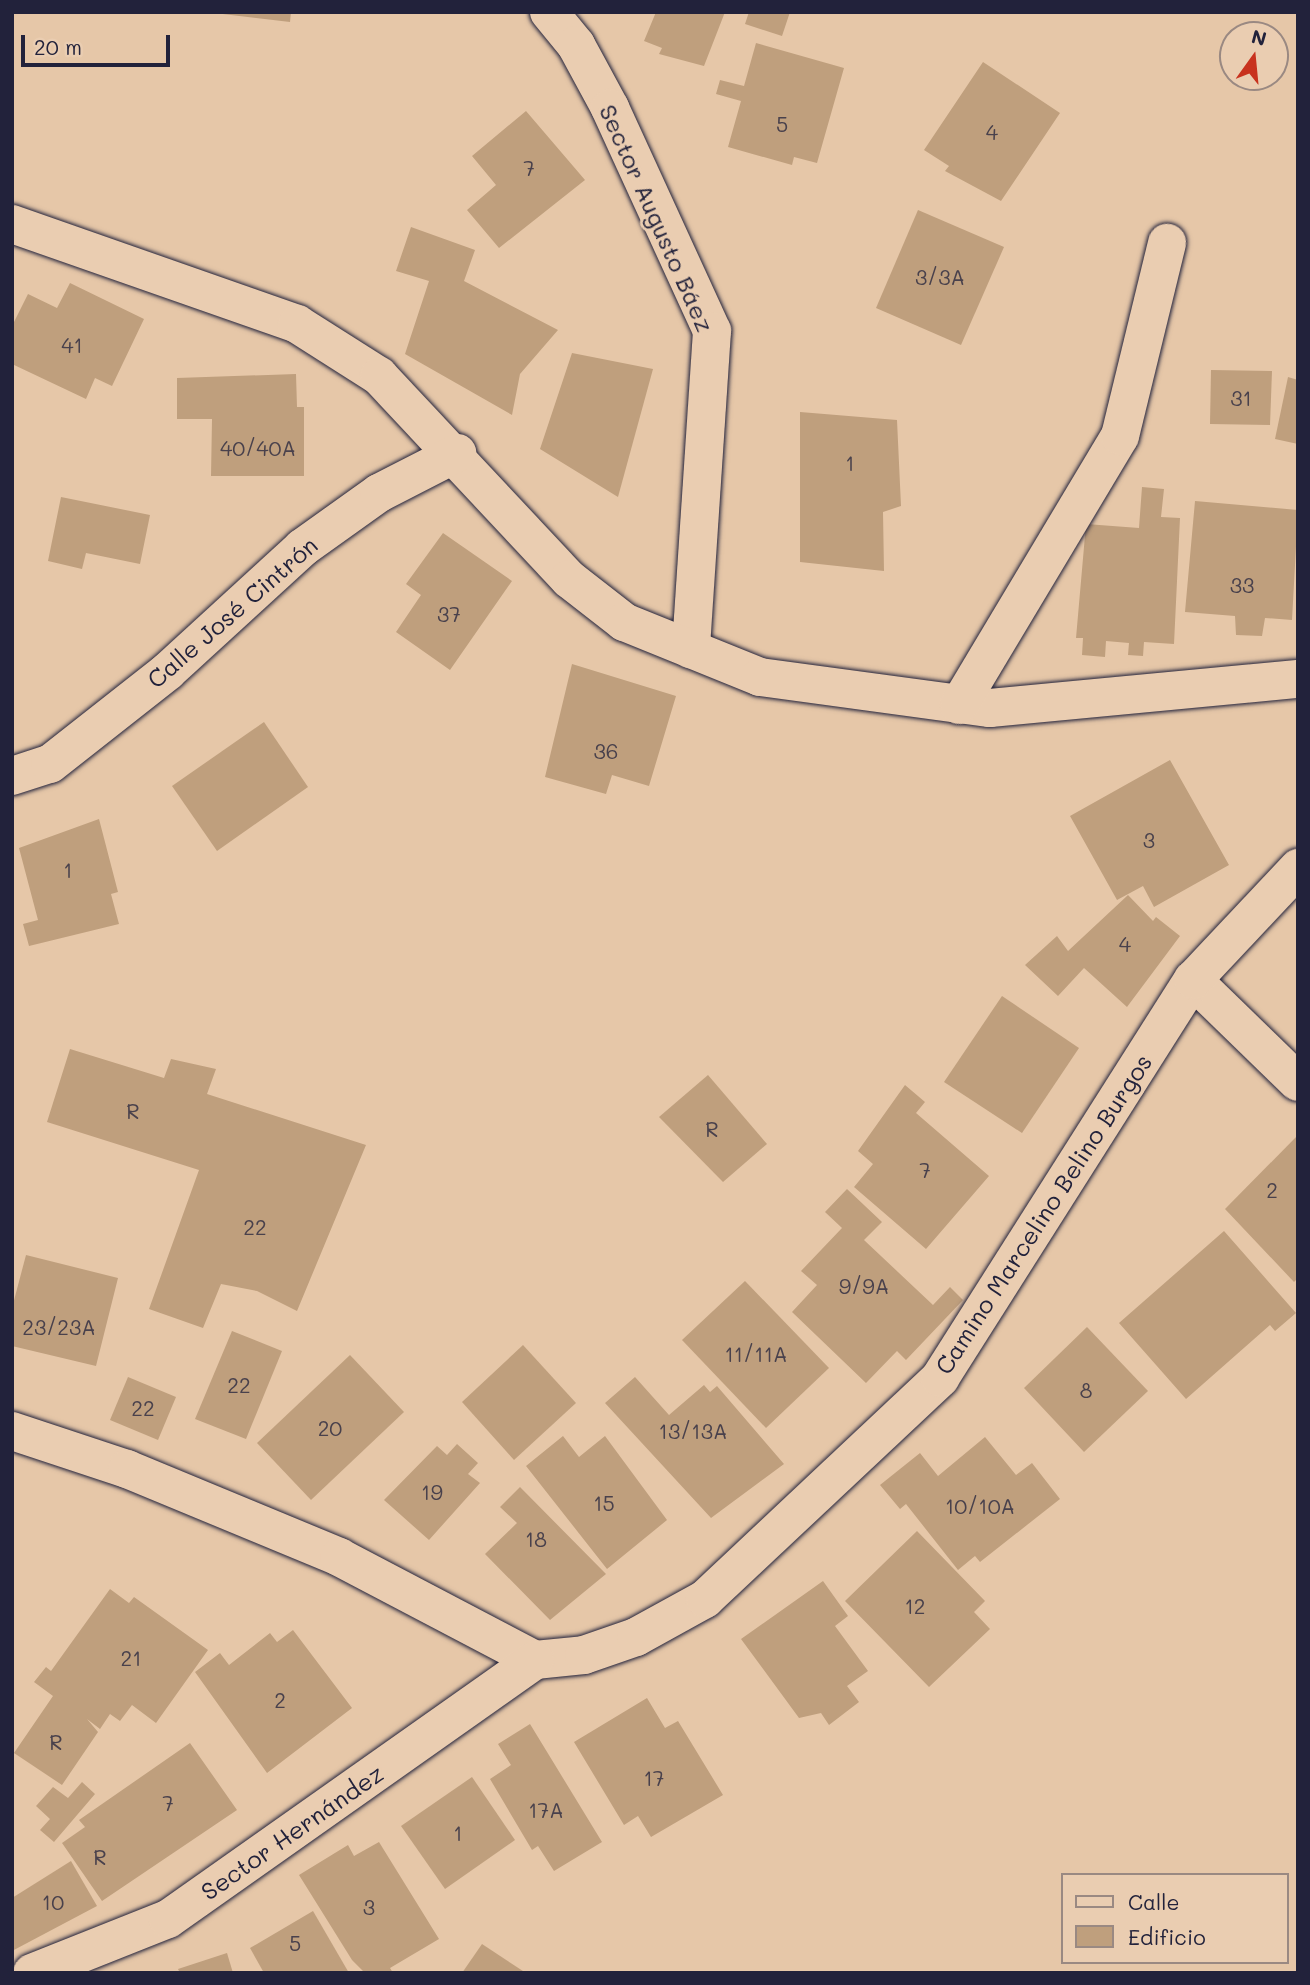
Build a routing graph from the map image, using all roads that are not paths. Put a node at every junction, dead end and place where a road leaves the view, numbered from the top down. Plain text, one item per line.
1 (549, 12) edge
2 (12, 224) edge
3 (1167, 243) dead end
4 (457, 453) junction
5 (691, 649) junction
6 (1298, 679) edge
7 (959, 705) junction
8 (12, 776) edge
9 (1298, 868) edge
10 (1193, 980) junction
11 (1298, 1082) edge
12 (12, 1431) edge
13 (535, 1660) junction
14 (32, 1973) edge

1 - 5 street, Sector Augusto Báez
2 - 4 street
3 - 7 street
4 - 5 street
4 - 8 street, Calle José Cintrón
5 - 7 street
6 - 7 street
9 - 10 street, Camino Marcelino Belino Burgos
10 - 11 street
10 - 13 street, Camino Marcelino Belino Burgos
12 - 13 street
13 - 14 street, Sector Hernández

